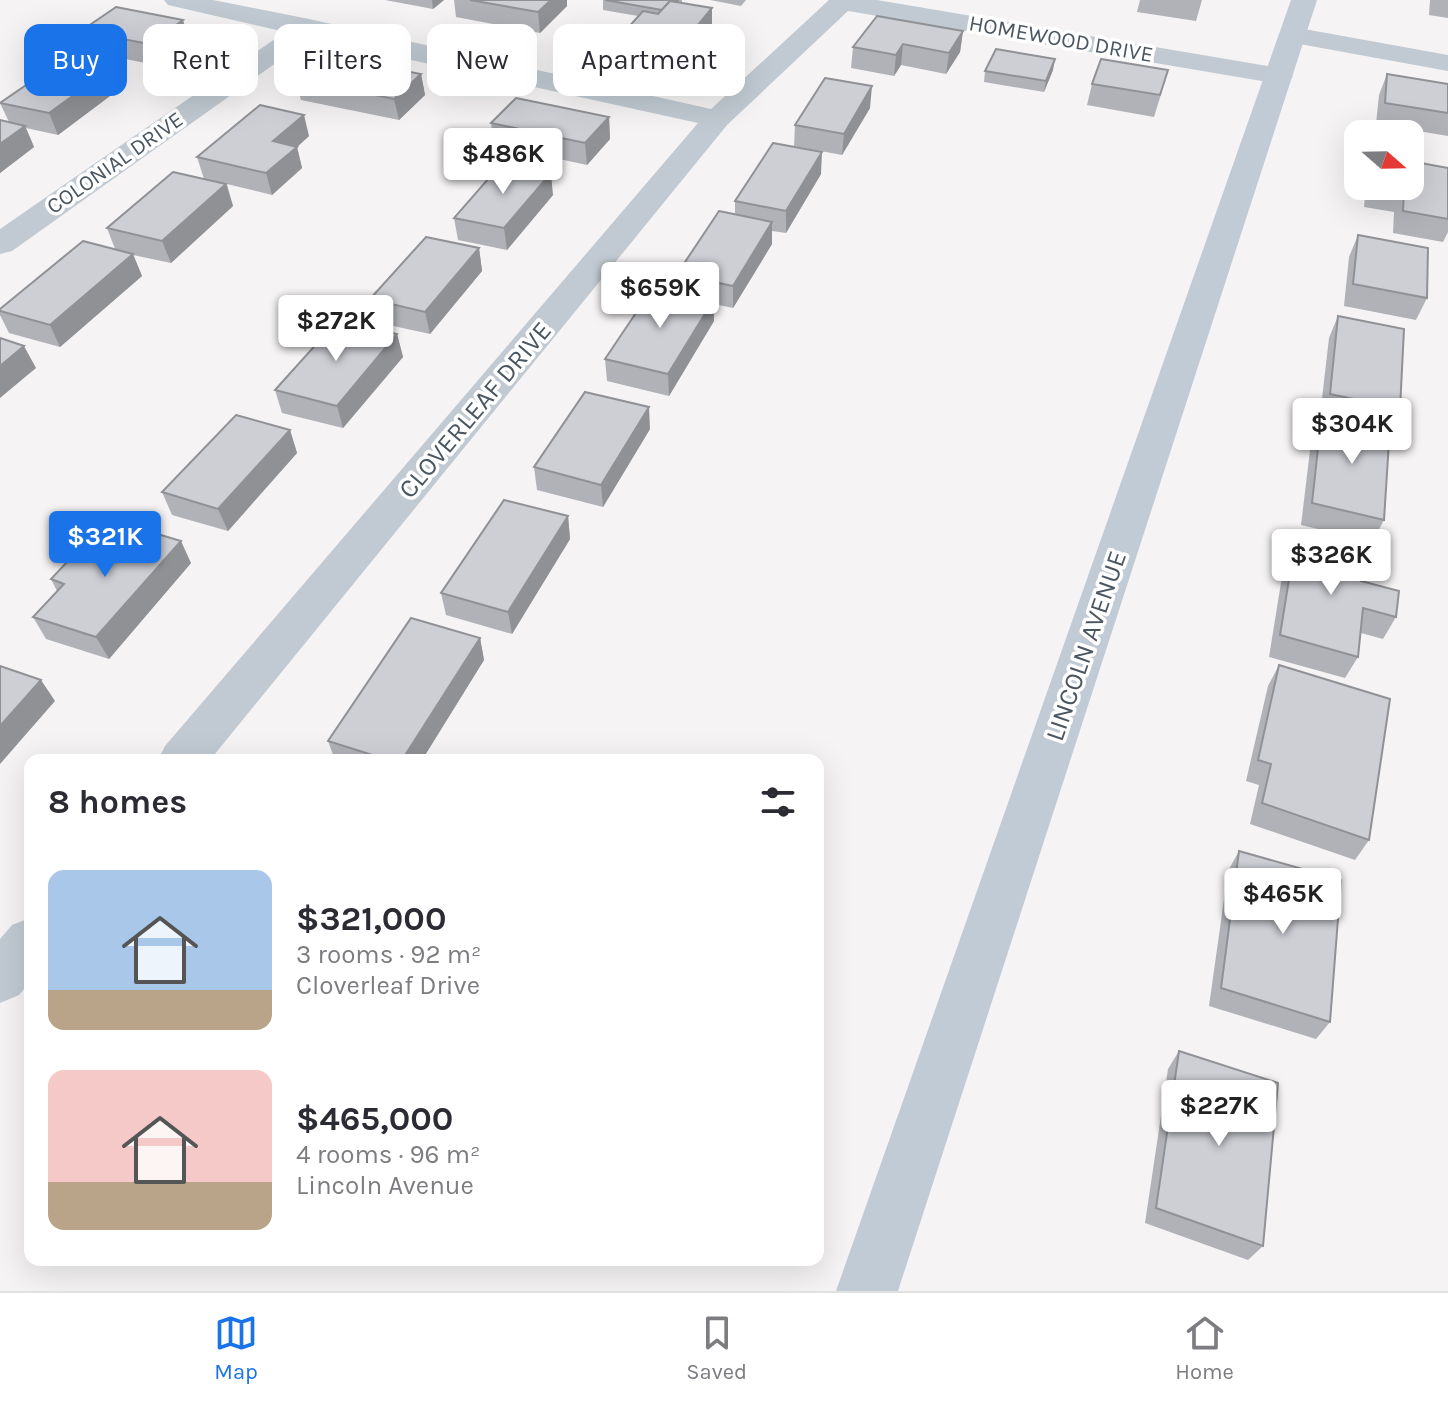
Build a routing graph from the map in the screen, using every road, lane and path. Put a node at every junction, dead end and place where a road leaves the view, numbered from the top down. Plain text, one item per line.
1 (177, 0) edge
2 (844, 1) edge
3 (1298, 17) edge
4 (294, 24) edge
5 (411, 50) edge
6 (274, 52) edge
7 (1448, 63) edge
8 (1279, 76) junction
9 (717, 119) junction
10 (0, 244) edge
11 (187, 754) edge
12 (24, 949) edge
13 (0, 978) edge
14 (867, 1291) edge

1 - 4 street
2 - 8 street, HOMEWOOD DRIVE
2 - 9 street, CLOVERLEAF DRIVE
3 - 7 street
3 - 8 street, LINCOLN AVENUE
5 - 9 street
6 - 10 street, COLONIAL DRIVE
8 - 14 street, LINCOLN AVENUE
9 - 11 street, CLOVERLEAF DRIVE
12 - 13 street

